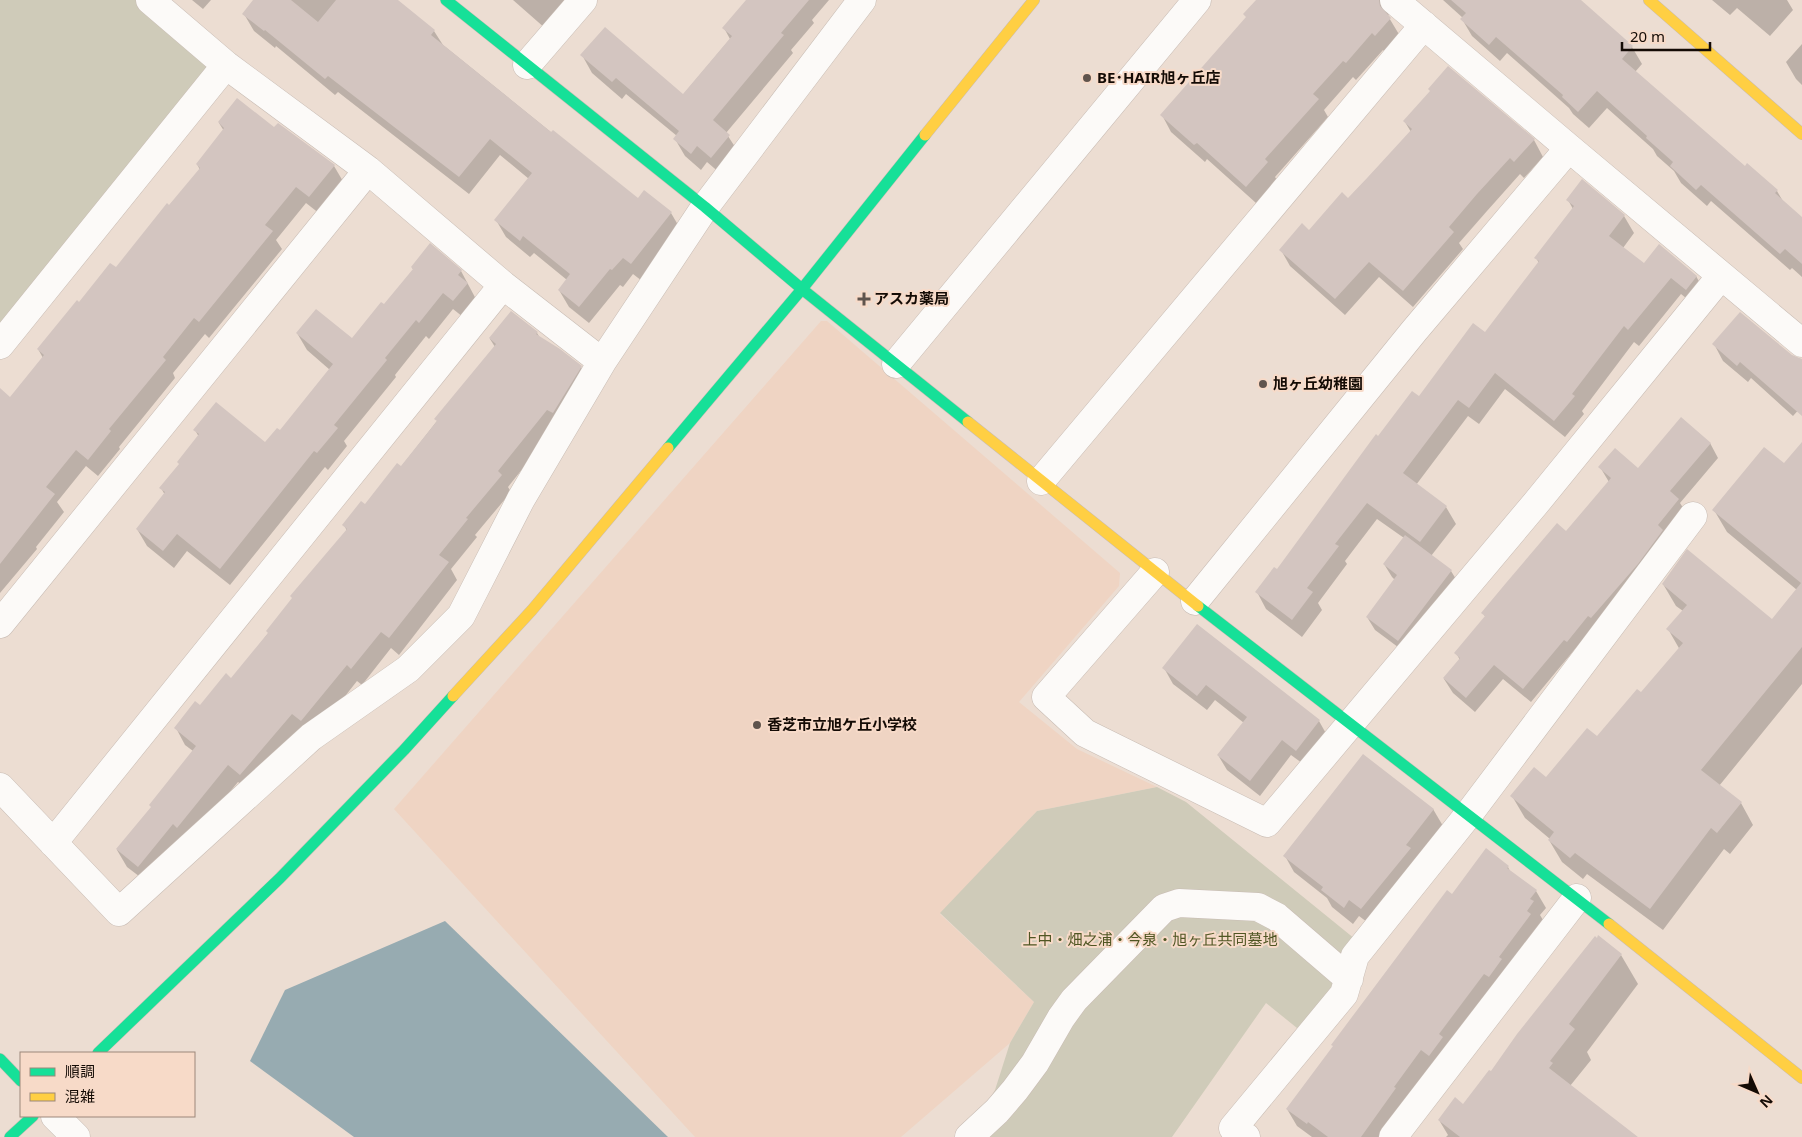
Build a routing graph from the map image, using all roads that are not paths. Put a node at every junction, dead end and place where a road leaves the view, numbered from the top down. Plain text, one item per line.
1 (150, 0) edge
2 (446, 0) edge
3 (583, 0) edge
4 (862, 0) edge
5 (1034, 0) edge
6 (1197, 0) edge
7 (1394, 0) edge
8 (1649, 0) edge
9 (1424, 25) junction
10 (226, 65) junction
11 (527, 65) junction
12 (1802, 134) edge
13 (1569, 148) junction
14 (368, 170) junction
15 (705, 208) junction
16 (1721, 276) junction
17 (503, 285) junction
18 (802, 289) junction
19 (1802, 343) edge
20 (0, 345) edge
21 (602, 362) junction
22 (896, 364) junction
23 (1042, 481) junction
24 (1693, 516) dead end
25 (1155, 572) junction
26 (1195, 602) junction
27 (0, 624) edge
28 (1351, 724) junction
29 (0, 787) edge
30 (1468, 816) junction
31 (53, 843) junction
32 (1577, 898) junction
33 (1349, 979) junction
34 (99, 1052) edge
35 (0, 1058) edge
36 (1802, 1078) edge
37 (20, 1080) edge
38 (32, 1117) edge
39 (56, 1117) edge
40 (10, 1137) edge
41 (76, 1137) edge
42 (970, 1137) edge
43 (1246, 1137) edge
44 (1392, 1137) edge

1 - 10 street
2 - 11 street
3 - 11 street
4 - 15 street
5 - 18 street
6 - 22 street
7 - 9 street
8 - 12 street
9 - 13 street
9 - 23 street
10 - 14 street
10 - 20 street
11 - 15 street
13 - 16 street
13 - 26 street
14 - 17 street
14 - 27 street
15 - 18 street
15 - 21 street
16 - 19 street
16 - 28 street
17 - 21 street
17 - 31 street
18 - 22 street
18 - 34 street
21 - 31 street
22 - 23 street
23 - 25 street
24 - 30 street
25 - 26 street
25 - 28 street
26 - 28 street
28 - 30 street
29 - 31 street
30 - 32 street
30 - 33 street
32 - 36 street
32 - 44 street
33 - 42 street
33 - 43 street
35 - 37 street
38 - 40 street
39 - 41 street

